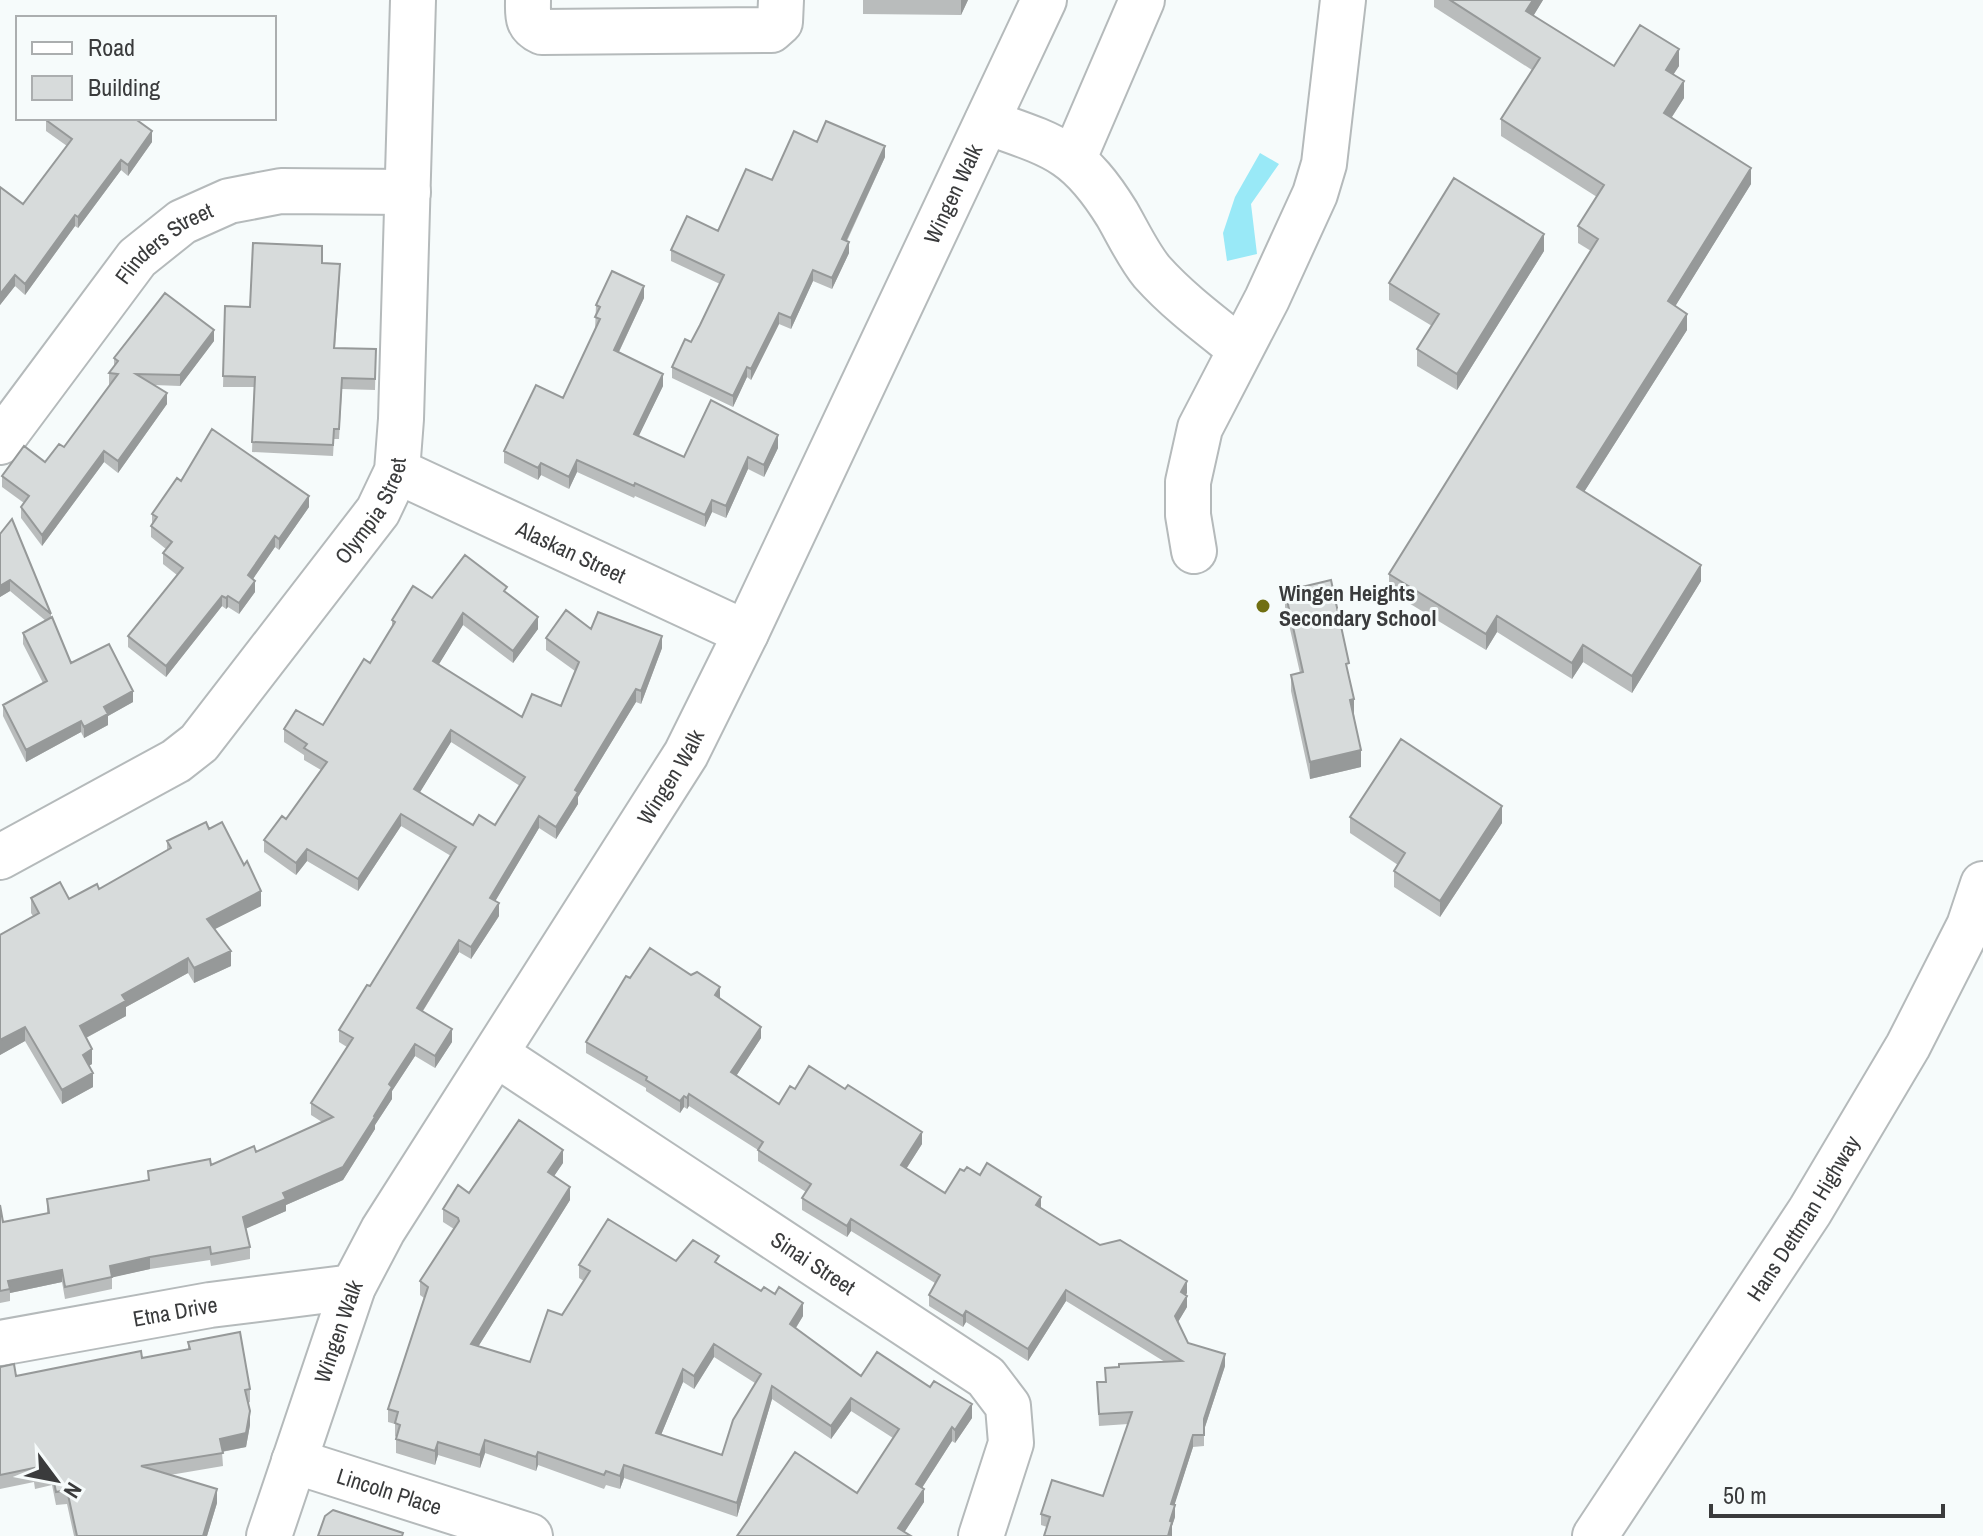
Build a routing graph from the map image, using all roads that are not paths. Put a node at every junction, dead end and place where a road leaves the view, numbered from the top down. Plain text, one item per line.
1 (413, 0) edge
2 (528, 0) edge
3 (781, 0) edge
4 (1044, 0) edge
5 (1142, 0) edge
6 (1343, 0) edge
7 (987, 122) junction
8 (1074, 158) junction
9 (408, 192) junction
10 (1239, 348) junction
11 (0, 442) edge
12 (397, 471) junction
13 (1194, 551) dead end
14 (746, 633) junction
15 (0, 857) edge
16 (1983, 884) edge
17 (496, 1054) junction
18 (353, 1287) junction
19 (0, 1343) edge
20 (294, 1461) junction
21 (269, 1536) edge
22 (530, 1536) edge
23 (981, 1536) edge
24 (1595, 1536) edge

1 - 9 street, Olympia Street
2 - 3 street
4 - 7 street, Wingen Walk
5 - 8 street
6 - 10 street
7 - 8 street
7 - 14 street, Wingen Walk
8 - 10 street
9 - 11 street, Flinders Street
9 - 12 street, Olympia Street
10 - 13 street
12 - 14 street, Alaskan Street
12 - 15 street, Olympia Street
14 - 17 street, Wingen Walk
16 - 24 street, Hans Dettman Highway
17 - 18 street, Wingen Walk
17 - 23 street, Sinai Street
18 - 19 street, Etna Drive
18 - 20 street, Wingen Walk
20 - 21 street, Wingen Walk
20 - 22 street, Lincoln Place

